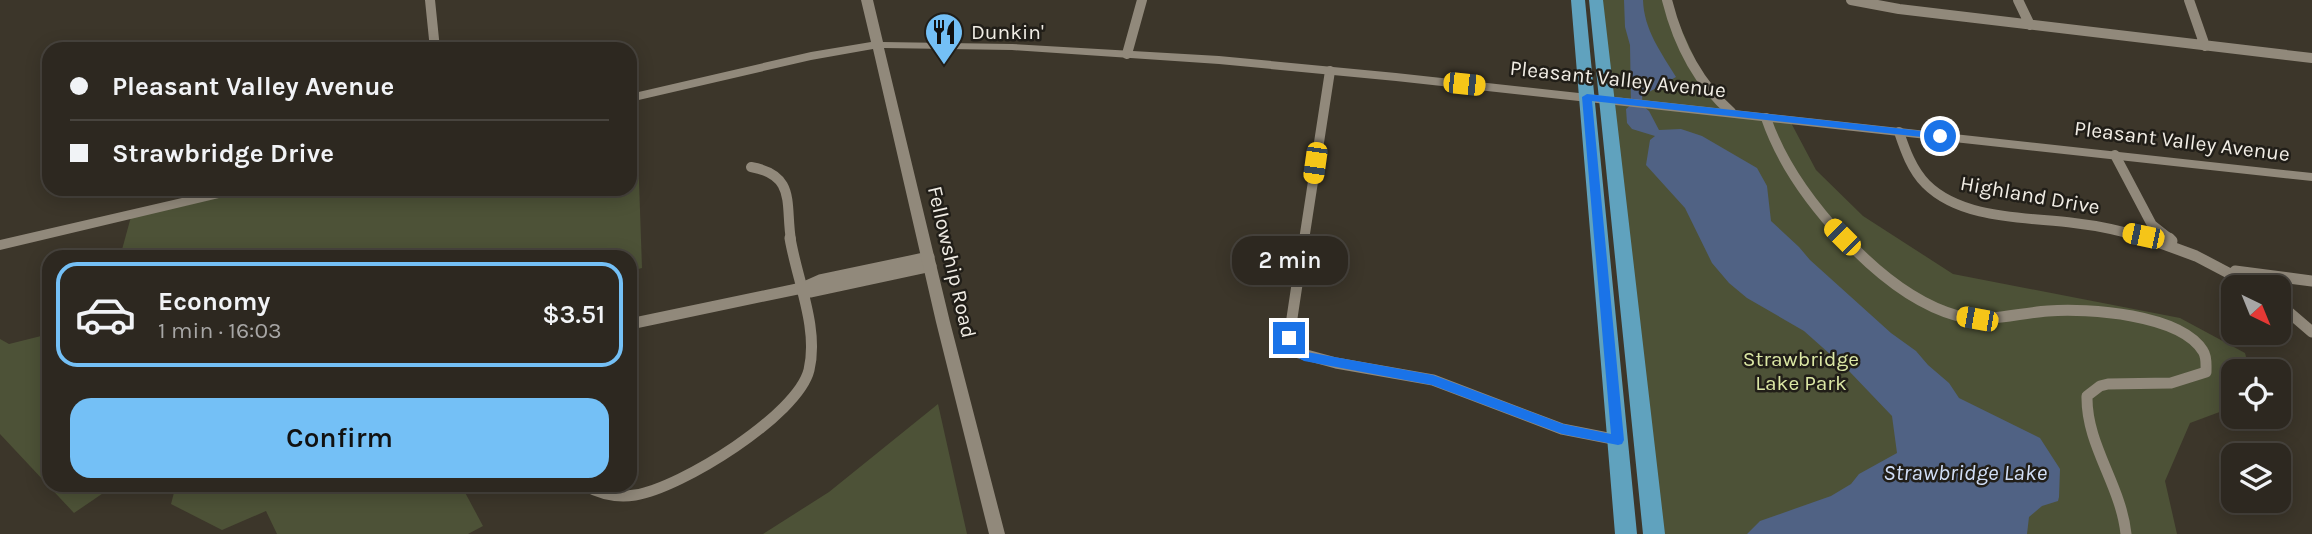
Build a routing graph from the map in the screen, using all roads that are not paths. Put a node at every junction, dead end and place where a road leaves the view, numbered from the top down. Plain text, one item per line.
1 (430, 0) edge
2 (867, 0) edge
3 (1142, 0) edge
4 (1578, 0) edge
5 (1596, 0) edge
6 (1667, 0) edge
7 (1851, 0) edge
8 (2018, 0) edge
9 (2189, 0) edge
10 (2030, 25) junction
11 (434, 42) edge
12 (878, 45) junction
13 (2204, 46) junction
14 (1127, 54) junction
15 (2312, 58) edge
16 (1330, 71) junction
17 (637, 96) edge
18 (1587, 97) junction
19 (1616, 100) junction
20 (1731, 112) junction
21 (1766, 118) junction
22 (1899, 132) junction
23 (2115, 155) junction
24 (751, 167) dead end
25 (2312, 177) edge
26 (210, 196) edge
27 (0, 245) edge
28 (2182, 249) junction
29 (930, 261) junction
30 (2226, 269) junction
31 (2236, 275) edge
32 (2312, 281) edge
33 (802, 288) junction
34 (2291, 314) edge
35 (637, 323) edge
36 (2312, 332) edge
37 (1618, 440) junction
38 (601, 492) edge
39 (997, 534) edge
40 (1626, 534) edge
41 (1654, 534) edge
42 (2126, 534) edge

1 - 11 street
2 - 12 street, Fellowship Road
3 - 14 street
4 - 18 highway
5 - 19 highway
6 - 20 street
7 - 10 street
8 - 10 street
9 - 13 street
10 - 13 street
12 - 14 street, Pleasant Valley Avenue
12 - 17 street, Pleasant Valley Avenue
12 - 29 street, Fellowship Road
13 - 15 street
14 - 16 street, Pleasant Valley Avenue
16 - 18 street, Pleasant Valley Avenue
16 - 37 street
18 - 19 street, Pleasant Valley Avenue
18 - 37 highway
19 - 20 street, Pleasant Valley Avenue
19 - 41 highway
20 - 21 street, Pleasant Valley Avenue
21 - 22 street, Pleasant Valley Avenue
21 - 42 street
22 - 23 street, Pleasant Valley Avenue
22 - 28 street, Highland Drive
23 - 25 street, Pleasant Valley Avenue
23 - 28 street
24 - 33 street
26 - 27 street
28 - 30 street, Highland Drive
29 - 33 street
29 - 39 street, Fellowship Road
30 - 31 street
30 - 32 street
33 - 35 street
33 - 38 street
34 - 36 street
37 - 40 highway

